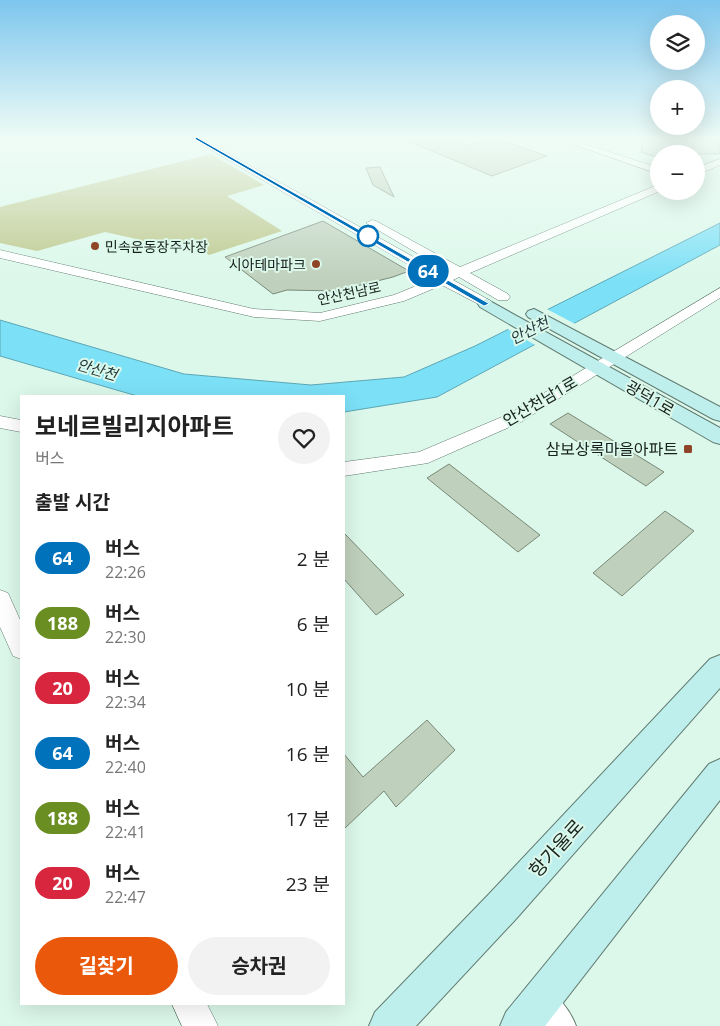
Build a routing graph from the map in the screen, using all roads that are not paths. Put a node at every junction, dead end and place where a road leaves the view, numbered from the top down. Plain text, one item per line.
1 (281, 187) edge
2 (650, 192) edge
3 (359, 216) dead end
4 (0, 254) edge
5 (462, 272) junction
6 (444, 280) junction
7 (720, 292) edge
8 (503, 297) joint
9 (486, 304) joint
10 (615, 358) junction
11 (598, 368) junction
12 (720, 415) edge
13 (0, 422) edge
14 (20, 426) edge
15 (720, 437) edge
16 (345, 469) edge
17 (0, 600) edge
18 (20, 646) edge
19 (720, 668) edge
20 (720, 775) edge
21 (190, 1005) edge
22 (541, 1017) edge
23 (200, 1026) edge
24 (389, 1026) edge

1 - 6 street
2 - 5 street, 안산천남로
3 - 5 street
4 - 6 street, 안산천남로
5 - 6 street, 안산천남로
5 - 8 street
6 - 9 street
7 - 10 street, 안산천남1로
8 - 10 main road, 광덕1로
9 - 11 main road, 광덕1로
10 - 11 street, 안산천남1로
10 - 12 main road, 광덕1로
11 - 15 main road, 광덕1로
11 - 16 street, 안산천남1로
13 - 14 street
17 - 18 street
19 - 24 main road, 항가울로
20 - 22 main road
21 - 23 street

